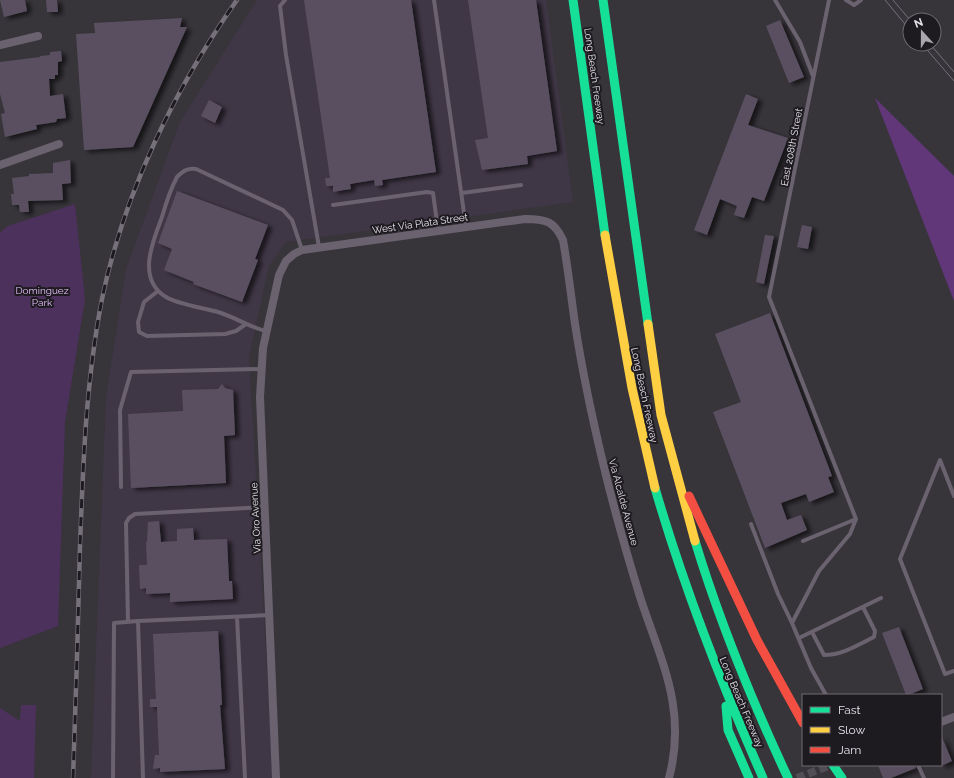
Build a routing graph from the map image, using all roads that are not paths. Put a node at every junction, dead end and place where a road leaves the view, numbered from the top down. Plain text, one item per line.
1 (285, 0) edge
2 (434, 0) edge
3 (573, 0) edge
4 (603, 0) edge
5 (775, 0) edge
6 (829, 0) edge
7 (846, 0) edge
8 (860, 0) edge
9 (38, 36) dead end
10 (0, 46) edge
11 (814, 78) junction
12 (59, 144) dead end
13 (0, 165) edge
14 (521, 185) dead end
15 (462, 193) junction
16 (333, 205) dead end
17 (466, 226) junction
18 (557, 228) joint
19 (438, 230) junction
20 (319, 247) junction
21 (302, 250) junction
22 (286, 261) joint
23 (158, 291) junction
24 (246, 324) junction
25 (266, 331) junction
26 (261, 370) junction
27 (671, 457) junction
28 (121, 487) dead end
29 (954, 496) edge
30 (264, 507) junction
31 (856, 519) junction
32 (751, 524) dead end
33 (803, 540) dead end
34 (881, 598) dead end
35 (864, 606) junction
36 (270, 615) junction
37 (237, 617) junction
38 (138, 621) junction
39 (128, 622) junction
40 (792, 623) junction
41 (812, 632) junction
42 (799, 638) junction
43 (954, 671) edge
44 (825, 694) edge
45 (725, 695) junction
46 (954, 717) edge
47 (802, 721) edge
48 (942, 722) edge
49 (834, 766) edge
50 (918, 766) edge
51 (113, 778) edge
52 (143, 778) edge
53 (245, 778) edge
54 (276, 778) edge
55 (669, 778) edge
56 (749, 778) edge
57 (762, 778) edge
58 (788, 778) edge
59 (842, 778) edge
60 (924, 778) edge

1 - 20 lane
2 - 15 lane
3 - 45 highway, Long Beach Freeway
4 - 27 highway, Long Beach Freeway
5 - 11 lane
6 - 11 lane, East 208th Street
7 - 8 lane
9 - 10 street
11 - 31 lane, East 208th Street
12 - 13 street
14 - 15 lane
15 - 17 lane
16 - 19 lane
17 - 18 street, West Via Plata Street
17 - 19 street, West Via Plata Street
18 - 55 street, Via Alcalde Avenue
19 - 20 street, West Via Plata Street
20 - 21 street, West Via Plata Street
21 - 22 street, West Via Plata Street
21 - 23 lane
22 - 25 street, Via Oro Avenue
23 - 24 lane
23 - 24 lane
24 - 25 lane
25 - 26 street, Via Oro Avenue
26 - 28 lane
26 - 30 street, Via Oro Avenue
27 - 47 highway
27 - 58 highway, Long Beach Freeway
29 - 43 lane
30 - 36 street, Via Oro Avenue
30 - 39 lane
31 - 33 lane
31 - 40 lane
32 - 40 lane
34 - 35 lane
35 - 41 lane
35 - 41 lane
36 - 37 lane
36 - 54 street, Via Oro Avenue
37 - 38 lane
37 - 53 lane
38 - 39 lane
38 - 52 lane
39 - 51 lane
40 - 42 lane
41 - 42 lane
42 - 44 lane
45 - 56 highway
45 - 57 highway, Long Beach Freeway
46 - 48 street
49 - 59 highway
50 - 60 lane

